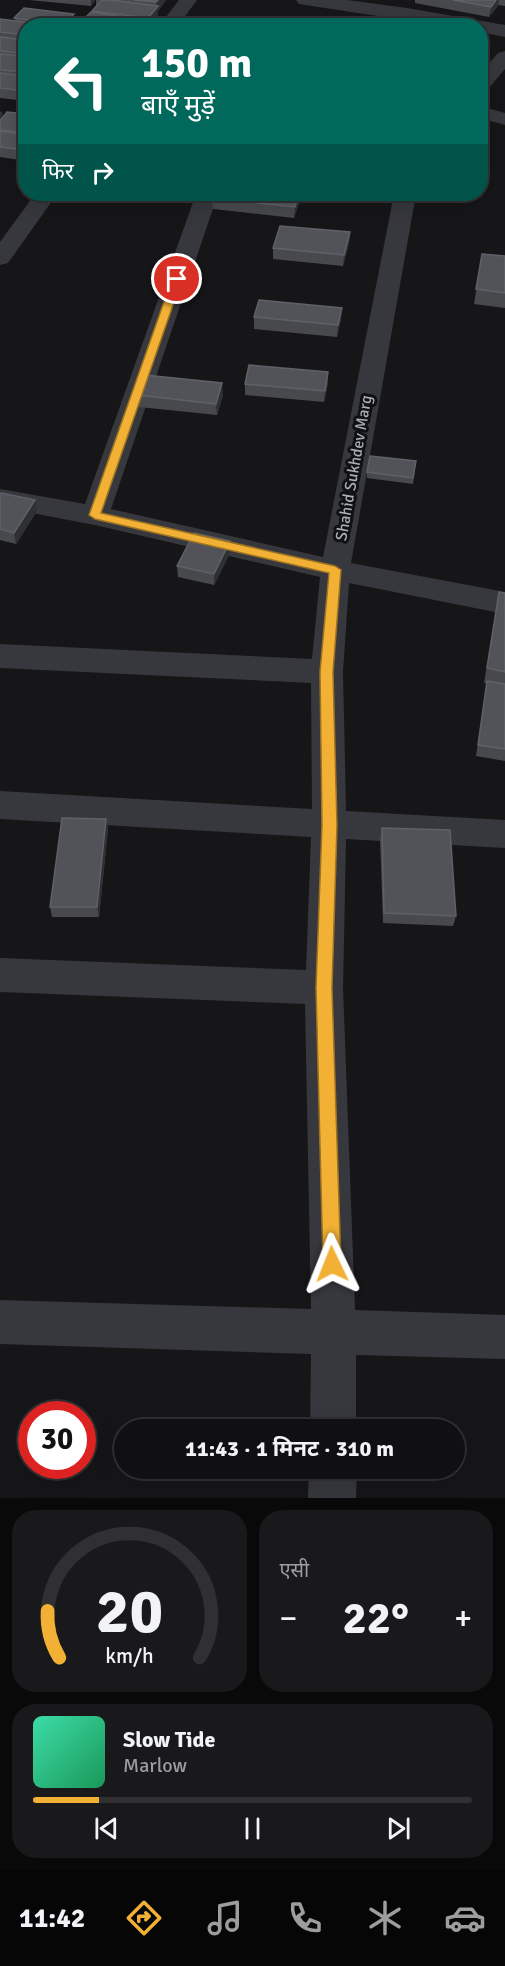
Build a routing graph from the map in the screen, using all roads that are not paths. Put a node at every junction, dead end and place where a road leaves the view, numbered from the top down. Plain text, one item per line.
1 (188, 0) edge
2 (305, 0) edge
3 (174, 18) edge
4 (433, 18) edge
5 (488, 28) edge
6 (505, 31) edge
7 (505, 57) edge
8 (488, 77) edge
9 (488, 114) edge
10 (505, 119) edge
11 (41, 201) edge
12 (205, 201) edge
13 (404, 201) edge
14 (0, 258) edge
15 (0, 498) edge
16 (95, 515) junction
17 (335, 570) junction
18 (505, 603) edge
19 (0, 656) edge
20 (327, 672) junction
21 (0, 805) edge
22 (329, 825) junction
23 (505, 834) edge
24 (0, 975) edge
25 (324, 988) junction
26 (0, 1322) edge
27 (334, 1333) junction
28 (505, 1337) edge
29 (333, 1419) edge
30 (333, 1479) edge
31 (332, 1498) edge

1 - 3 street
2 - 4 street
5 - 6 street
7 - 8 street
9 - 10 street
11 - 14 street
12 - 16 street
13 - 17 street, Shahid Sukhdev Marg
15 - 16 street
16 - 17 street
17 - 18 street
17 - 20 street, Shahid Sukhdev Marg
19 - 20 street
20 - 22 street, Shahid Sukhdev Marg
21 - 22 street
22 - 23 street
22 - 25 street, Shahid Sukhdev Marg
24 - 25 street
25 - 27 street, Shahid Sukhdev Marg
26 - 27 street
27 - 28 street
27 - 29 street, Shahid Sukhdev Marg
30 - 31 street

